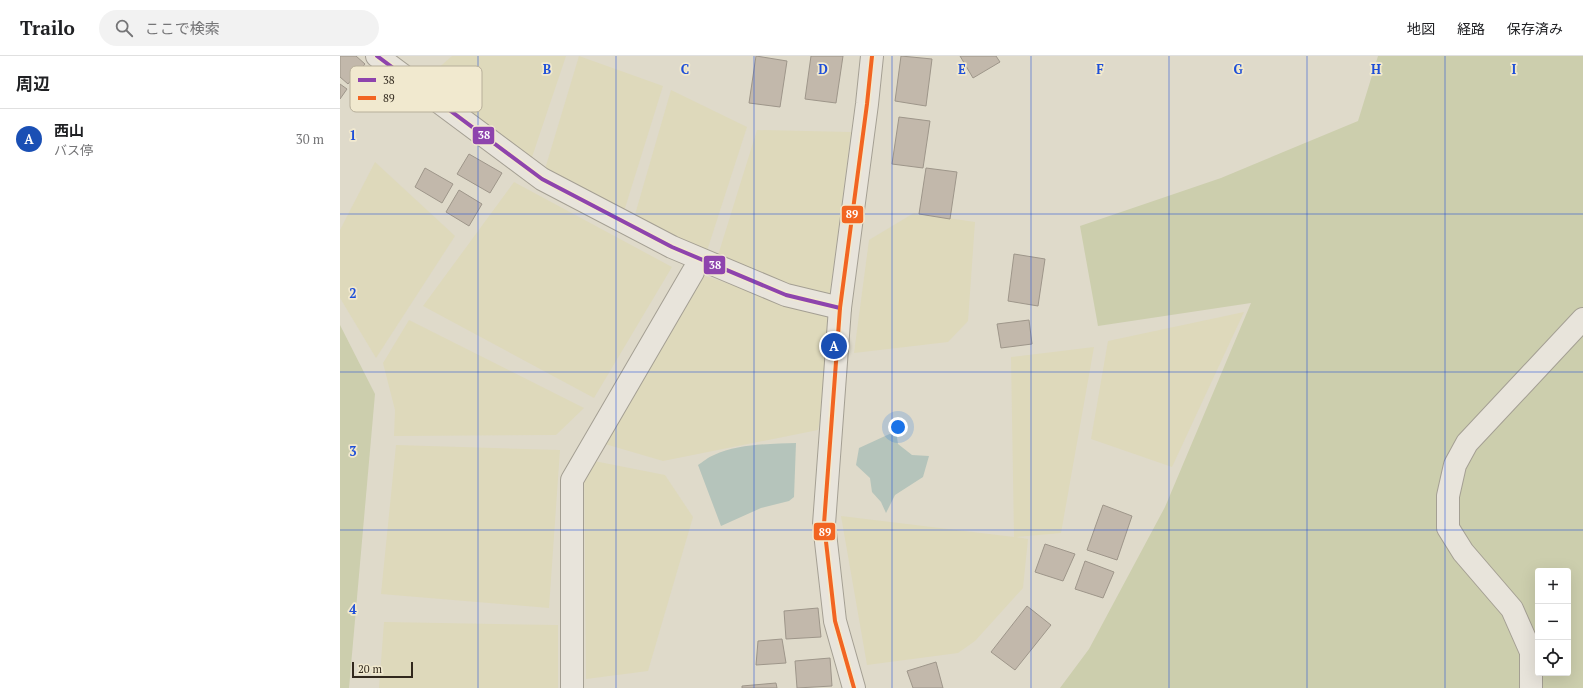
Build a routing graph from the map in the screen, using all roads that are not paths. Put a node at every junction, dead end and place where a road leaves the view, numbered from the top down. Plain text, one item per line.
1 (377, 56) edge
2 (872, 56) edge
3 (390, 66) edge
4 (452, 112) edge
5 (693, 272) dead end
6 (840, 308) junction
7 (1583, 318) edge
8 (572, 688) edge
9 (854, 688) edge
10 (1531, 688) edge

1 - 3 street
2 - 6 street
4 - 6 street
5 - 8 street
6 - 9 street
7 - 10 street

